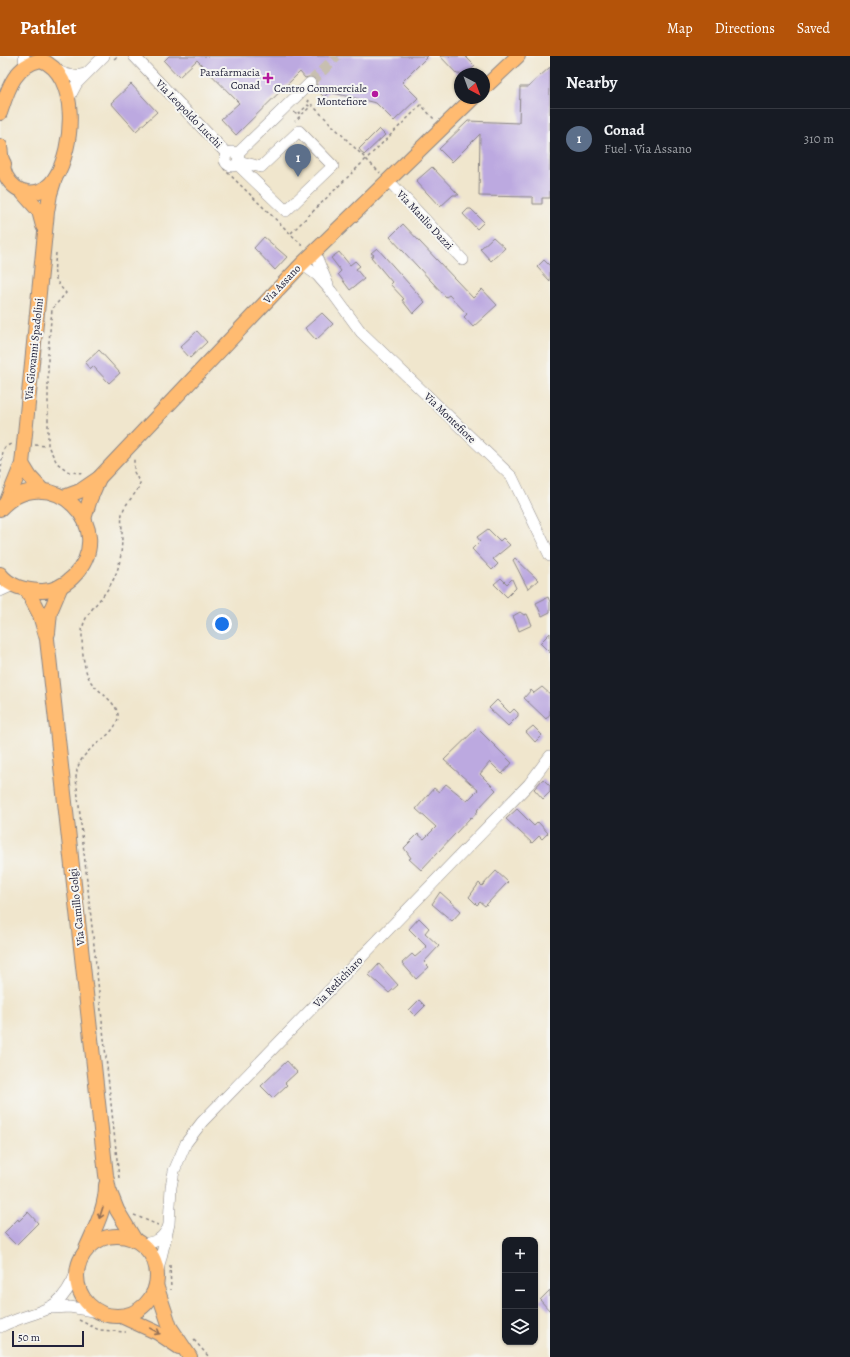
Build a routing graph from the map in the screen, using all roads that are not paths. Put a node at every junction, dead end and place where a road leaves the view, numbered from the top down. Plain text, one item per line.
1 (54, 56) edge
2 (104, 56) edge
3 (134, 56) edge
4 (518, 56) edge
5 (30, 60) edge
6 (58, 71) junction
7 (86, 74) junction
8 (490, 82) edge
9 (310, 83) tunnel mouth
10 (68, 100) junction
11 (467, 104) edge
12 (0, 113) edge
13 (0, 146) edge
14 (235, 158) junction
15 (1, 162) edge
16 (55, 178) junction
17 (388, 180) junction
18 (23, 192) junction
19 (45, 234) junction
20 (314, 251) junction
21 (463, 260) dead end
22 (302, 264) junction
23 (331, 291) junction
24 (22, 464) junction
25 (99, 478) junction
26 (43, 490) junction
27 (64, 497) junction
28 (4, 505) edge
29 (84, 519) junction
30 (550, 556) edge
31 (0, 574) edge
32 (14, 585) junction
33 (61, 586) junction
34 (27, 590) junction
35 (0, 591) edge
36 (47, 639) junction
37 (550, 756) edge
38 (106, 1175) junction
39 (168, 1228) junction
40 (138, 1242) junction
41 (83, 1254) junction
42 (77, 1272) junction
43 (157, 1279) junction
44 (49, 1308) junction
45 (98, 1312) junction
46 (121, 1316) junction
47 (0, 1327) edge
48 (188, 1354) edge

1 - 6 main road
2 - 7 street
3 - 14 street, Via Leopoldo Lucchi
4 - 8 main road
5 - 6 main road
5 - 12 main road
6 - 7 street
6 - 10 main road, Via Giovanni Spadolini
7 - 10 street
9 - 14 street
10 - 16 main road, Via Giovanni Spadolini
11 - 17 main road, Via Assano
13 - 15 main road, Via Giovanni Spadolini
14 - 14 street, Via Leopoldo Lucchi
15 - 18 main road, Via Giovanni Spadolini
16 - 18 main road
16 - 19 main road, Via Giovanni Spadolini
17 - 20 main road, Via Assano
17 - 21 street, Via Manlio Dazzi
18 - 19 main road, Via Giovanni Spadolini
19 - 24 main road, Via Giovanni Spadolini
20 - 22 main road, Via Assano
20 - 23 street, Via Montefiore
22 - 23 street, Via Montefiore
22 - 25 main road, Via Assano
23 - 30 street, Via Montefiore
24 - 26 main road
24 - 28 main road, Via Giovanni Spadolini
25 - 27 main road, Via Assano
25 - 29 main road, Via Assano
26 - 27 main road
26 - 28 main road
27 - 29 main road
29 - 33 main road
31 - 32 main road
32 - 34 main road
32 - 35 street
33 - 34 main road
33 - 36 main road, Via Camillo Golgi
34 - 36 main road, Via Camillo Golgi
36 - 38 main road, Via Camillo Golgi
37 - 39 street, Via Redichiaro
38 - 40 main road, Via Camillo Golgi
38 -> 41 main road, Via Camillo Golgi
39 - 40 street
39 - 43 street, Via Redichiaro
40 - 41 main road
40 - 43 main road
41 - 42 main road
42 - 44 street
42 - 45 main road
43 - 46 main road
43 - 48 main road
44 - 45 street
44 - 47 street
45 - 46 main road
46 -> 48 main road

